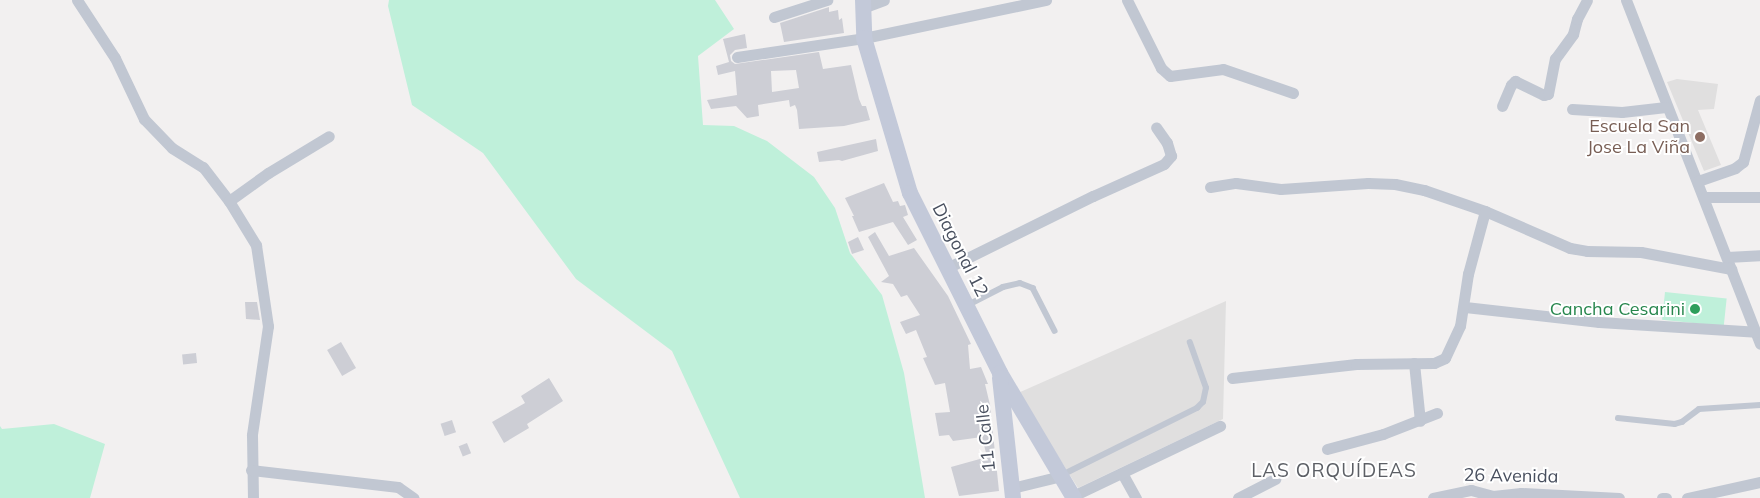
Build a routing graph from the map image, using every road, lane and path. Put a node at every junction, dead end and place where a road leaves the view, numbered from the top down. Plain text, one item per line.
1 (77, 0) edge
2 (827, 0) edge
3 (884, 0) edge
4 (1046, 0) edge
5 (1127, 0) edge
6 (1587, 0) edge
7 (1626, 0) edge
8 (864, 3) edge
9 (774, 17) dead end
10 (864, 38) junction
11 (737, 58) dead end
12 (1293, 93) dead end
13 (1760, 100) edge
14 (1502, 106) dead end
15 (1666, 107) junction
16 (1572, 109) dead end
17 (1156, 127) dead end
18 (330, 136) dead end
19 (1698, 181) junction
20 (1210, 187) dead end
21 (1704, 197) junction
22 (1760, 197) edge
23 (229, 201) junction
24 (1485, 211) junction
25 (1760, 255) edge
26 (1727, 257) junction
27 (947, 268) junction
28 (1731, 269) junction
29 (966, 306) junction
30 (1465, 308) junction
31 (1055, 330) dead end
32 (1756, 332) junction
33 (1190, 342) dead end
34 (1760, 344) edge
35 (1414, 363) junction
36 (1000, 373) junction
37 (1232, 378) dead end
38 (1760, 405) edge
39 (1437, 413) dead end
40 (1618, 418) dead end
41 (1420, 421) junction
42 (1220, 426) dead end
43 (1327, 449) dead end
44 (252, 470) junction
45 (1122, 472) junction
46 (1061, 476) junction
47 (1275, 479) dead end
48 (1760, 482) edge
49 (1012, 493) edge
50 (1073, 497) edge
51 (252, 498) edge
52 (414, 498) edge
53 (1136, 498) edge
54 (1238, 498) edge
55 (1433, 498) edge
56 (1619, 498) edge
57 (1687, 498) edge

1 - 23 street
2 - 9 street
3 - 8 street
4 - 10 street
5 - 12 street
6 - 14 street
7 - 15 street
8 - 10 main road, Diagonal 12
10 - 11 street
10 - 27 main road, Diagonal 12
13 - 19 street
15 - 16 street
15 - 19 street
17 - 27 street
18 - 23 street
19 - 21 street
20 - 24 street
21 - 22 street
21 - 26 street
23 - 44 street
24 - 28 street
24 - 30 street
25 - 26 street
26 - 28 street
27 - 29 main road, Diagonal 12
28 - 32 street
29 - 31 lane
29 - 36 main road, Diagonal 12
30 - 32 street
30 - 35 street
32 - 34 street
33 - 46 lane
35 - 37 street
35 - 41 street
36 - 46 main road, Diagonal 12
36 - 49 main road, 11 Calle
38 - 40 lane
39 - 41 street
41 - 43 street
42 - 45 street
44 - 51 street
44 - 52 street
45 - 50 street
45 - 53 street
46 - 49 street
46 - 50 main road, Diagonal 12
47 - 54 street
48 - 57 street
55 - 56 street, 26 Avenida

